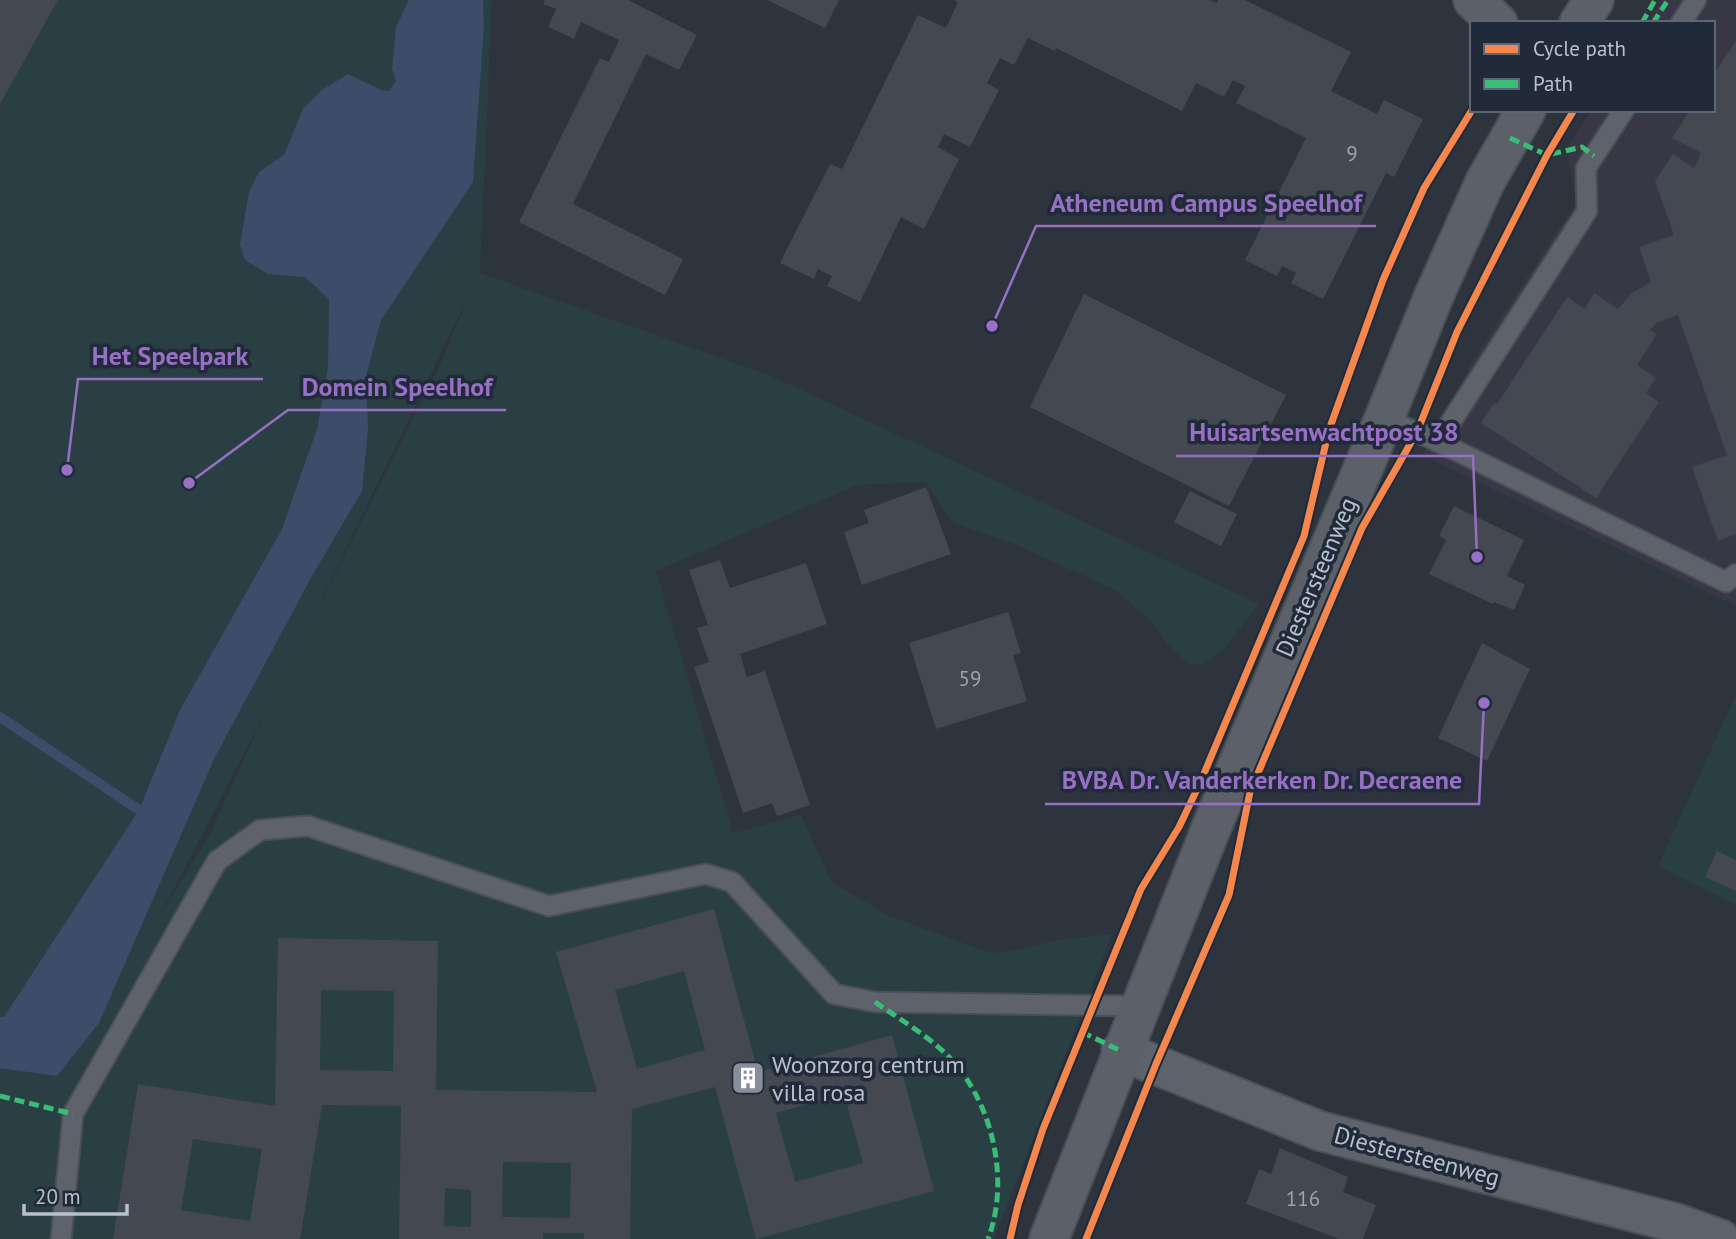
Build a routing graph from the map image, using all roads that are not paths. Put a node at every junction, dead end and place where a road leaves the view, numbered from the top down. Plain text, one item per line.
1 (1473, 0) edge
2 (1696, 0) edge
3 (1497, 21) edge
4 (1682, 21) edge
5 (1525, 112) edge
6 (1622, 112) edge
7 (1384, 419) junction
8 (1438, 442) junction
9 (1736, 574) edge
10 (1139, 1006) junction
11 (1121, 1051) junction
12 (61, 1239) edge
13 (1049, 1239) edge
14 (1720, 1239) edge

1 - 3 main road
2 - 4 lane
5 - 7 main road, Diestersteenweg
6 - 8 lane
7 - 8 lane
7 - 10 main road, Diestersteenweg
8 - 9 lane
10 - 11 main road, Diestersteenweg
10 - 12 lane
11 - 13 main road, Diestersteenweg
11 - 14 street, Diestersteenweg

